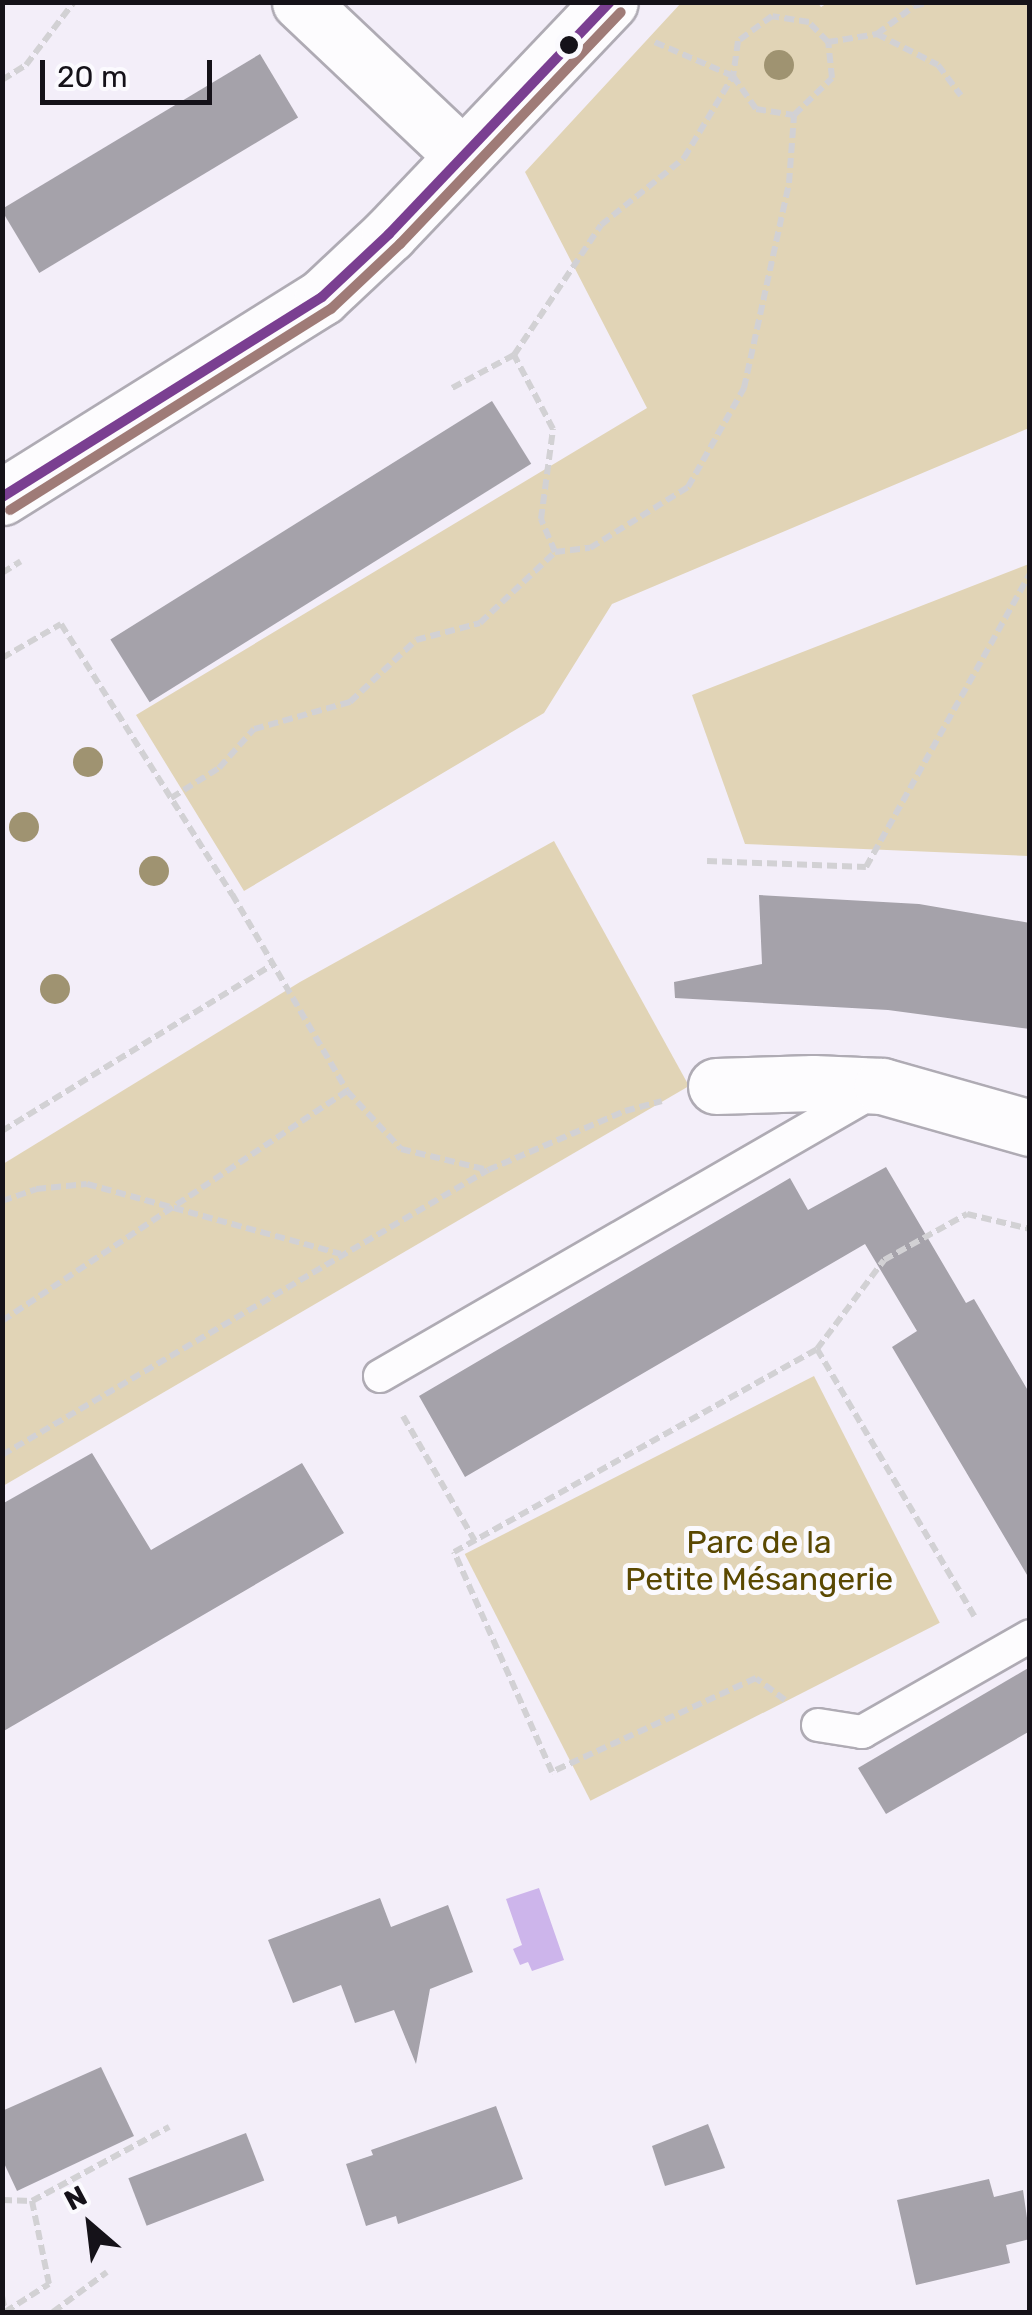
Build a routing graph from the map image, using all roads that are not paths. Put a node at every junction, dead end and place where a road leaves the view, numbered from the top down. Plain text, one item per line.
1 (300, 2) edge
2 (624, 19) edge
3 (463, 156) junction
4 (2, 497) edge
5 (716, 1086) road end
6 (882, 1086) junction
7 (1030, 1128) edge
8 (380, 1376) road end
9 (1030, 1636) edge
10 (818, 1725) road end

1 - 3 street
2 - 3 street
3 - 4 street
5 - 6 street
6 - 7 street
6 - 8 lane
9 - 10 lane

